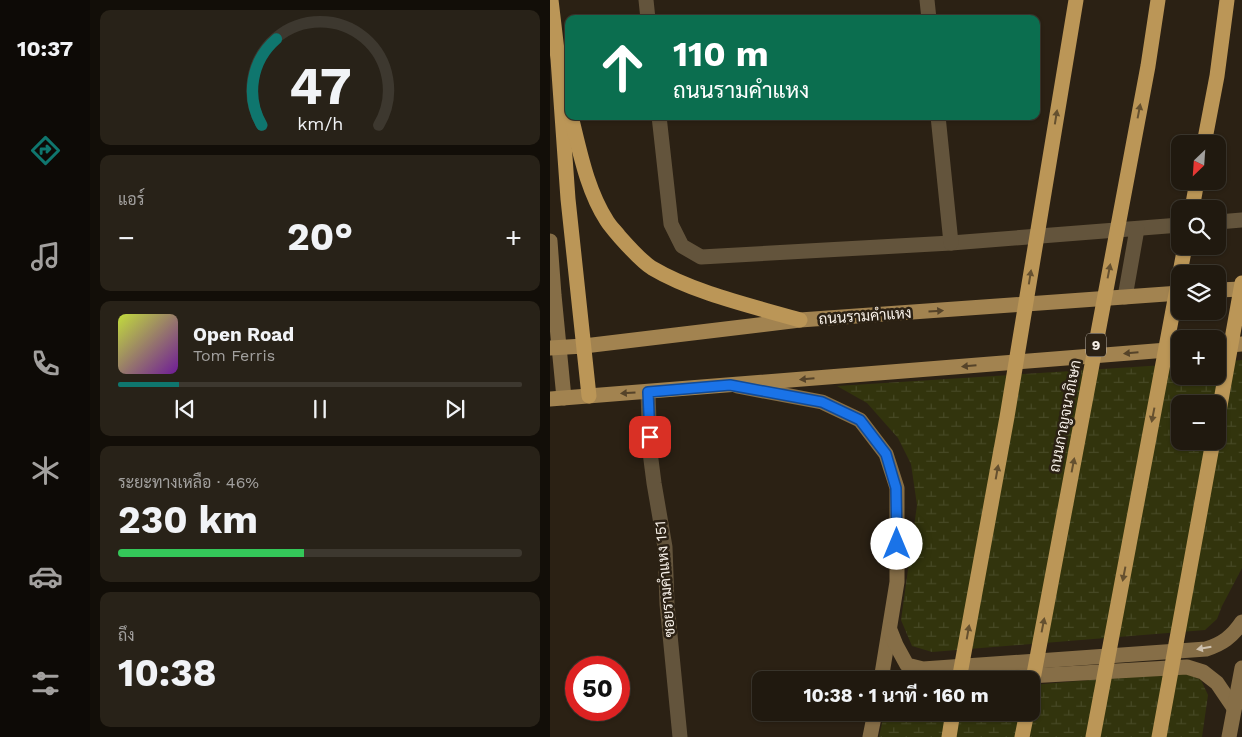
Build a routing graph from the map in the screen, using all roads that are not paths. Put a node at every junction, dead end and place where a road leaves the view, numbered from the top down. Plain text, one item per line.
1 (551, 0) edge
2 (646, 0) edge
3 (927, 0) edge
4 (1076, 0) edge
5 (1158, 0) edge
6 (1227, 0) edge
7 (648, 15) edge
8 (929, 15) edge
9 (558, 59) junction
10 (565, 88) edge
11 (573, 120) edge
12 (659, 120) edge
13 (938, 120) edge
14 (1206, 135) edge
15 (1242, 220) edge
16 (1226, 221) edge
17 (1171, 226) edge
18 (1137, 229) junction
19 (550, 241) edge
20 (951, 243) junction
21 (1183, 255) edge
22 (1242, 283) edge
23 (1242, 289) edge
24 (1226, 290) edge
25 (1171, 294) edge
26 (1124, 297) junction
27 (800, 320) junction
28 (1242, 344) edge
29 (1226, 345) edge
30 (584, 346) junction
31 (554, 348) edge
32 (1171, 350) edge
33 (730, 385) junction
34 (648, 392) junction
35 (1222, 395) edge
36 (589, 396) junction
37 (557, 399) edge
38 (1211, 450) edge
39 (1242, 622) edge
40 (890, 630) junction
41 (1242, 668) edge
42 (883, 671) edge
43 (960, 671) edge
44 (1035, 671) edge
45 (1040, 675) edge
46 (1234, 708) junction
47 (873, 721) edge
48 (952, 721) edge
49 (1025, 721) edge
50 (680, 737) edge
51 (870, 737) edge
52 (949, 737) edge
53 (1022, 737) edge
54 (1093, 737) edge
55 (1159, 737) edge
56 (1229, 737) edge

1 - 9 highway
2 - 7 street
3 - 8 street
43 -> 4 highway, bridge
44 -> 5 highway, ถนนกาญจนาภิเษก / 9, bridge
6 - 14 highway
9 - 10 highway
9 - 30 highway
11 - 27 highway
12 - 20 street
13 - 20 street
15 - 16 street
17 - 18 street
18 - 20 street
18 - 26 street
19 - 31 main road
21 -> 54 highway, bridge
22 - 35 highway, bridge
23 - 24 main road
25 - 26 main road, ถนนรามคำแหง
27 -> 26 main road, ถนนรามคำแหง
27 - 30 main road, ถนนรามคำแหง
28 - 29 main road
30 - 31 main road, ถนนรามคำแหง
30 - 36 highway
31 - 37 main road
32 -> 33 main road
33 - 34 main road
33 - 40 main road
34 -> 36 main road
34 - 50 street, ซอยรามคำแหง 151
36 - 37 main road
38 - 55 highway, bridge
39 -> 40 main road
40 - 42 main road
41 - 46 main road
45 - 46 main road
46 - 56 main road
47 - 51 main road
48 - 52 highway
49 - 53 highway

